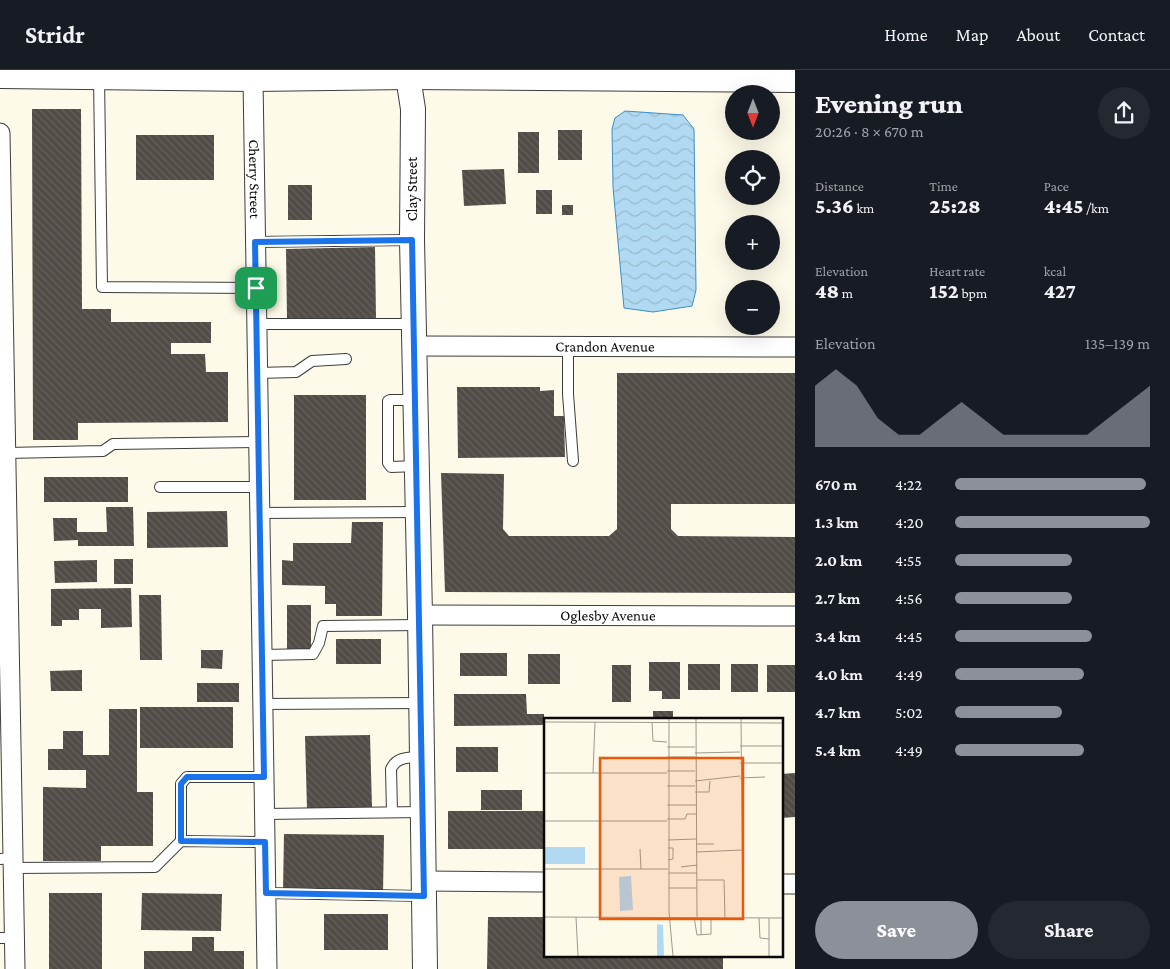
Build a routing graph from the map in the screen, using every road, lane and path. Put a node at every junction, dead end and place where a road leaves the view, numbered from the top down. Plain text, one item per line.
1 (177, 74) edge
2 (407, 74) edge
3 (252, 75) edge
4 (0, 76) edge
5 (99, 77) junction
6 (795, 80) edge
7 (0, 133) edge
8 (412, 240) junction
9 (255, 242) junction
10 (256, 288) junction
11 (257, 324) junction
12 (414, 335) junction
13 (568, 346) junction
14 (795, 347) edge
15 (346, 359) dead end
16 (257, 373) junction
17 (258, 442) junction
18 (6, 453) junction
19 (573, 461) dead end
20 (160, 487) dead end
21 (259, 487) junction
22 (418, 512) junction
23 (260, 513) junction
24 (795, 616) edge
25 (420, 620) junction
26 (262, 655) junction
27 (421, 703) junction
28 (263, 704) junction
29 (422, 757) junction
30 (264, 777) junction
31 (392, 812) junction
32 (423, 812) junction
33 (264, 814) junction
34 (181, 841) junction
35 (265, 842) junction
36 (8, 862) edge
37 (544, 882) edge
38 (782, 884) edge
39 (795, 884) edge
40 (424, 889) junction
41 (266, 893) junction
42 (7, 938) edge
43 (15, 969) edge
44 (267, 969) edge
45 (425, 969) edge

1 - 3 street
1 - 5 street
2 - 3 street
2 - 6 street
2 - 8 street, Clay Street
3 - 9 street, Cherry Street
4 - 5 street
5 - 10 lane
7 - 18 street
8 - 9 lane
8 - 12 street, Clay Street
9 - 10 street, Cherry Street
10 - 11 street, Cherry Street
11 - 12 lane
11 - 16 street, Cherry Street
12 - 13 street, Crandon Avenue
12 - 22 street, Clay Street
13 - 14 street, Crandon Avenue
13 - 19 lane
15 - 16 lane
16 - 17 street, Cherry Street
17 - 18 lane
17 - 21 street, Cherry Street
18 - 36 street
20 - 21 lane
21 - 23 street, Cherry Street
22 - 23 lane
22 - 25 street, Clay Street
23 - 26 street, Cherry Street
24 - 25 street, Oglesby Avenue
25 - 26 lane
25 - 27 street, Clay Street
26 - 28 street, Cherry Street
27 - 28 lane
27 - 29 street, Clay Street
28 - 30 street, Cherry Street
29 - 31 lane
29 - 32 street, Clay Street
30 - 33 street, Cherry Street
30 - 34 lane
31 - 32 lane
31 - 33 lane
32 - 40 street, Clay Street
33 - 35 street, Cherry Street
34 - 35 lane
34 - 36 lane
35 - 41 street, Cherry Street
36 - 42 street
37 - 40 street
38 - 39 street
40 - 41 lane
40 - 45 street, Clay Street
41 - 44 street, Cherry Street
42 - 43 street

